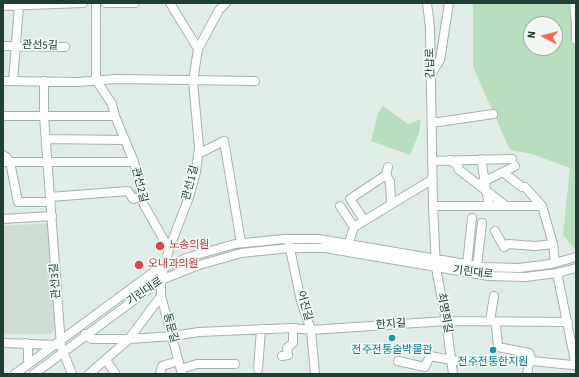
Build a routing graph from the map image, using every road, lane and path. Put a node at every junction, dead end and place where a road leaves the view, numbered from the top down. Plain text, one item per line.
1 (83, 3) edge
2 (96, 3) edge
3 (106, 3) edge
4 (135, 3) edge
5 (170, 3) edge
6 (226, 3) edge
7 (427, 3) edge
8 (449, 3) edge
9 (574, 3) edge
10 (3, 6) edge
11 (19, 6) junction
12 (576, 23) edge
13 (576, 40) edge
14 (3, 46) edge
15 (16, 46) junction
16 (65, 47) dead end
17 (198, 49) junction
18 (432, 73) junction
19 (96, 80) junction
20 (3, 81) edge
21 (13, 81) junction
22 (44, 81) junction
23 (192, 81) junction
24 (255, 81) dead end
25 (493, 114) dead end
26 (3, 116) edge
27 (44, 116) junction
28 (115, 116) junction
29 (432, 123) junction
30 (46, 139) junction
31 (125, 140) junction
32 (198, 154) junction
33 (3, 155) edge
34 (481, 159) junction
35 (450, 160) junction
36 (432, 161) junction
37 (6, 162) edge
38 (47, 162) junction
39 (134, 162) junction
40 (503, 172) junction
41 (433, 179) junction
42 (482, 183) junction
43 (486, 191) junction
44 (142, 196) junction
45 (50, 200) junction
46 (391, 203) junction
47 (340, 206) dead end
48 (433, 206) junction
49 (489, 206) junction
50 (506, 206) junction
51 (542, 206) junction
52 (52, 216) junction
53 (472, 218) dead end
54 (3, 219) edge
55 (364, 220) junction
56 (482, 223) dead end
57 (354, 226) junction
58 (495, 231) dead end
59 (288, 239) junction
60 (241, 243) junction
61 (553, 244) junction
62 (347, 247) junction
63 (290, 248) junction
64 (169, 249) junction
65 (576, 257) edge
66 (556, 263) junction
67 (436, 264) junction
68 (467, 265) junction
69 (478, 266) junction
70 (164, 268) junction
71 (576, 268) edge
72 (557, 273) junction
73 (161, 280) junction
74 (161, 296) junction
75 (494, 296) dead end
76 (446, 321) junction
77 (568, 322) junction
78 (493, 323) junction
79 (292, 328) junction
80 (261, 329) junction
81 (311, 330) junction
82 (85, 334) junction
83 (173, 336) junction
84 (129, 339) junction
85 (3, 343) edge
86 (25, 343) junction
87 (59, 346) junction
88 (282, 356) dead end
89 (452, 359) junction
90 (106, 360) junction
91 (476, 360) dead end
92 (398, 361) dead end
93 (30, 362) junction
94 (532, 362) junction
95 (236, 364) dead end
96 (574, 366) edge
97 (181, 368) edge
98 (258, 369) dead end
99 (116, 373) dead end
100 (15, 374) edge
101 (34, 374) edge
102 (72, 374) edge
103 (89, 374) edge
104 (160, 374) edge
105 (315, 374) edge
106 (453, 374) edge
107 (527, 374) edge

1 - 11 street
2 - 19 street
3 - 4 street
5 - 17 street
6 - 17 street, 관선1길
7 - 18 street, 간납로
8 - 18 street
9 - 12 street
10 - 11 street
11 - 15 street, 관선5길
12 - 13 street
14 - 15 street
15 - 16 street, 관선5길
15 - 21 street, 관선5길
17 - 23 street, 관선1길
18 - 29 street, 간납로
19 - 22 street
19 - 23 street
19 - 28 street, 관선2길
20 - 21 street
21 - 22 street
22 - 27 street, 관선3길
23 - 24 street
23 - 32 street, 관선1길
25 - 29 street
26 - 27 street
27 - 28 street
27 - 30 street, 관선3길
28 - 31 street, 관선2길
29 - 36 street, 간납로
30 - 31 street
30 - 38 street, 관선3길
31 - 39 street, 관선2길
32 - 60 street
32 - 64 street, 관선1길
33 - 37 street
34 - 35 street
34 - 40 street
34 - 42 street
35 - 36 street
35 - 42 street
36 - 41 street, 간납로
37 - 38 street
37 - 45 street
38 - 39 street
38 - 45 street, 관선3길
39 - 44 street, 관선2길
40 - 42 street
40 - 51 street
41 - 46 street
41 - 48 street, 간납로
42 - 43 street
43 - 49 street
43 - 50 street
44 - 45 street
44 - 64 street, 관선2길
45 - 52 street, 관선3길
46 - 55 street
46 - 55 street
47 - 57 street
48 - 49 street
48 - 67 street, 간납로
49 - 50 street
50 - 51 street
51 - 61 street
52 - 54 street
52 - 87 street, 관선3길
53 - 68 street, 기린대로
55 - 57 street
56 - 69 street, 기린대로
57 - 62 street
58 - 61 street
59 - 60 street, 기린대로
59 - 62 street, 기린대로
59 - 63 street, 어진길
60 - 70 street, 기린대로
61 - 66 street
62 - 63 street, 기린대로
62 - 67 street, 기린대로
63 - 73 street, 기린대로
63 - 81 street, 어진길
64 - 70 street, 관선1길
65 - 66 street, 기린대로
66 - 69 street, 기린대로
67 - 68 street, 기린대로
67 - 72 street, 기린대로
67 - 76 street, 최명희길
68 - 69 street, 기린대로
70 - 73 street, 관선1길
70 - 87 street, 기린대로
71 - 72 street, 기린대로
72 - 77 street
73 - 74 street, 동문길
73 - 82 street, 기린대로
74 - 83 street, 동문길
74 - 84 street
75 - 78 street
76 - 78 street, 한지길
76 - 81 street, 한지길
76 - 89 street, 최명희길
77 - 78 street, 한지길
77 - 96 street
78 - 94 street
79 - 80 street, 한지길
79 - 81 street, 한지길
79 - 88 street
80 - 83 street, 한지길
80 - 98 street
81 - 105 street, 어진길
82 - 84 street, 한지길
82 - 87 street, 기린대로
83 - 84 street, 한지길
83 - 97 street, 동문길
84 - 90 street
85 - 86 street
86 - 87 street
86 - 93 street
87 - 93 street, 기린대로
87 - 101 street, 기린대로
87 - 102 street, 관선3길
89 - 91 street
89 - 92 street
89 - 106 street, 최명희길
90 - 99 street
90 - 103 street
93 - 100 street, 기린대로
94 - 96 street
94 - 107 street
95 - 97 street
97 - 104 street

